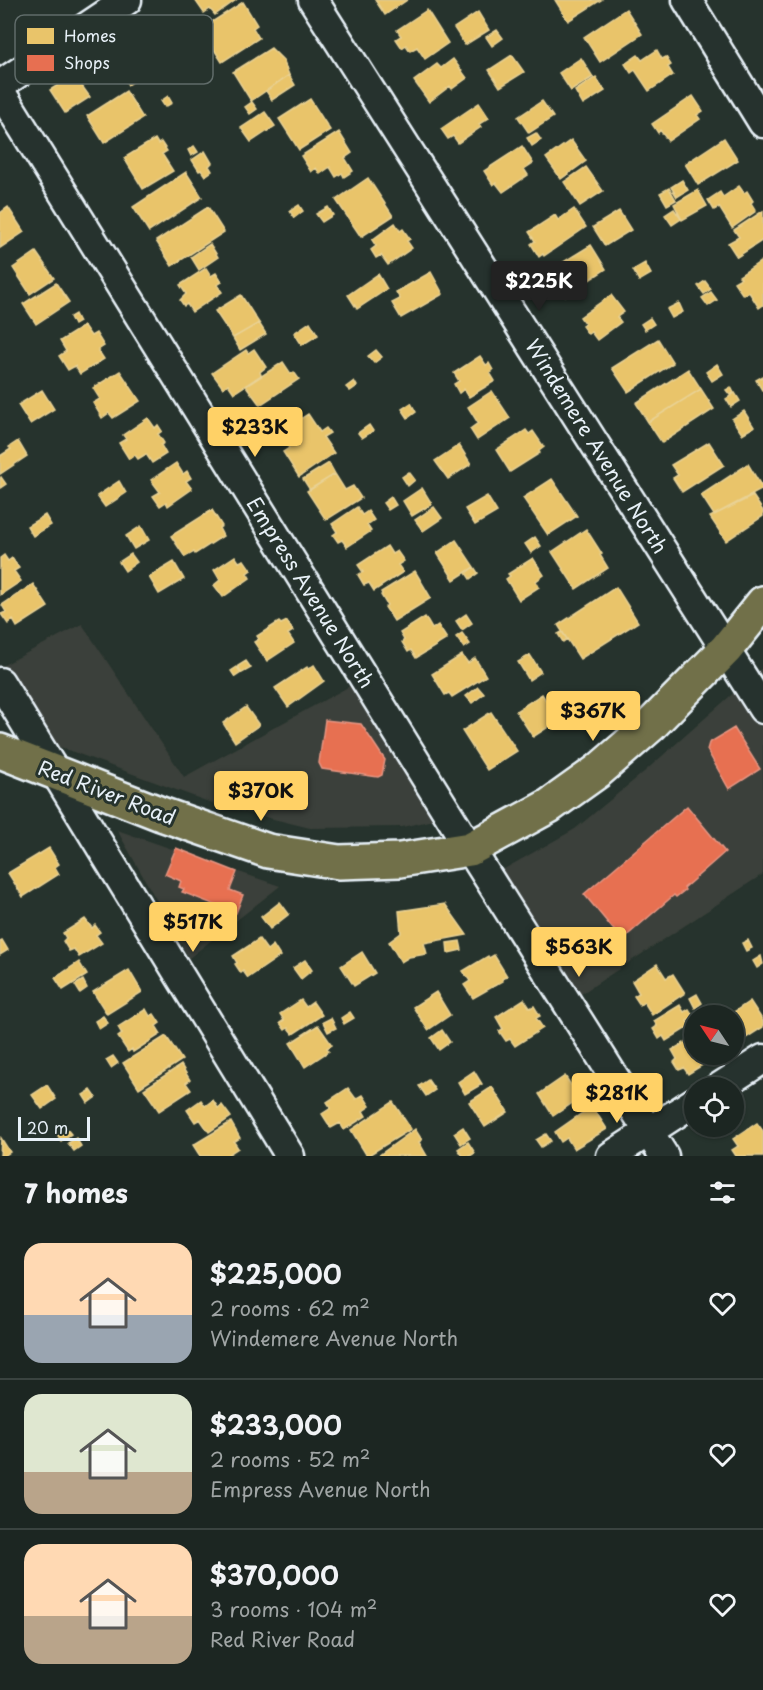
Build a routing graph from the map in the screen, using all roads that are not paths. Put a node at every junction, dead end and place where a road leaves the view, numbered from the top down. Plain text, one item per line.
1 (127, 0) edge
2 (313, 0) edge
3 (687, 0) edge
4 (105, 15) edge
5 (15, 75) edge
6 (0, 85) edge
7 (0, 91) edge
8 (763, 123) edge
9 (763, 603) edge
10 (726, 649) junction
11 (0, 682) edge
12 (763, 709) edge
13 (0, 751) edge
14 (57, 773) junction
15 (470, 849) junction
16 (763, 1059) edge
17 (735, 1077) edge
18 (684, 1109) edge
19 (649, 1132) junction
20 (290, 1156) edge
21 (611, 1156) edge
22 (664, 1156) edge

1 - 4 street
2 - 10 street, Windemere Avenue North
3 - 8 street
5 - 6 street
7 - 15 street, Empress Avenue North
9 - 10 main road, Red River Road
10 - 12 street, Windemere Avenue North
10 - 15 main road, Red River Road
11 - 14 street
13 - 14 main road, Red River Road
14 - 15 main road, Red River Road
14 - 20 street
15 - 19 street, Empress Avenue North
16 - 17 street
18 - 19 street
19 - 21 street
19 - 22 street, Empress Avenue North

